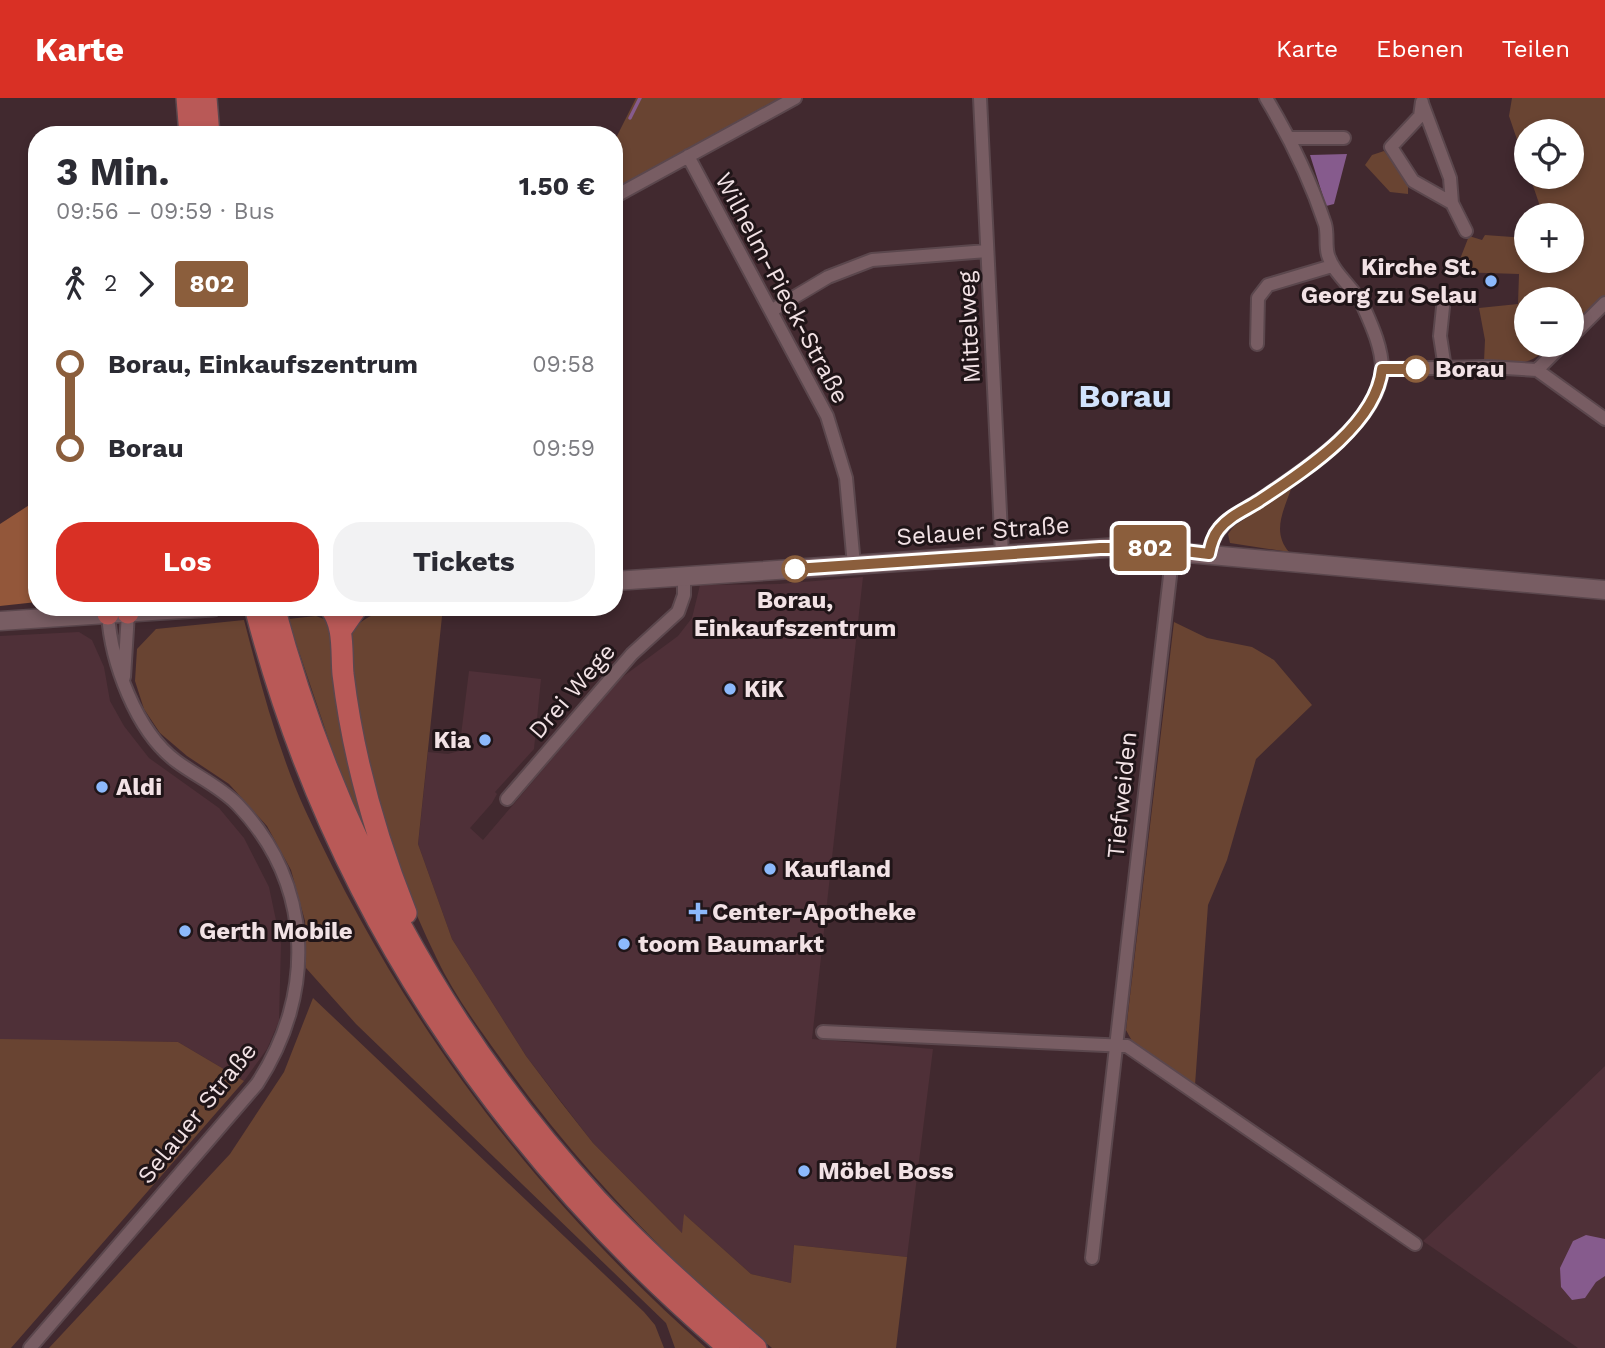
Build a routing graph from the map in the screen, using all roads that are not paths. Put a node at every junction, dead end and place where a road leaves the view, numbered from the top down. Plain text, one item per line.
1 (187, 98) edge
2 (206, 98) edge
3 (795, 98) edge
4 (980, 98) edge
5 (1266, 98) edge
6 (1422, 100) edge
7 (189, 126) edge
8 (208, 126) edge
9 (1290, 138) junction
10 (1344, 138) dead end
11 (688, 156) junction
12 (623, 192) edge
13 (1452, 203) junction
14 (1466, 231) dead end
15 (987, 251) junction
16 (1332, 266) junction
17 (1605, 303) edge
18 (1443, 307) dead end
19 (771, 311) junction
20 (1584, 324) edge
21 (1256, 344) dead end
22 (1550, 357) edge
23 (1445, 368) junction
24 (1382, 369) junction
25 (1537, 370) junction
26 (1605, 419) edge
27 (1173, 550) junction
28 (1002, 554) junction
29 (1209, 554) junction
30 (854, 565) junction
31 (684, 576) junction
32 (623, 580) edge
33 (1605, 590) edge
34 (54, 616) edge
35 (117, 616) edge
36 (119, 616) edge
37 (258, 616) edge
38 (277, 616) edge
39 (334, 616) edge
40 (351, 616) edge
41 (0, 621) edge
42 (341, 630) junction
43 (124, 677) junction
44 (507, 799) dead end
45 (433, 986) junction
46 (823, 1032) dead end
47 (1117, 1046) junction
48 (1415, 1244) dead end
49 (1092, 1258) dead end
50 (30, 1348) edge
51 (729, 1348) edge
52 (756, 1348) edge

1 - 7 highway
2 - 8 highway
3 - 11 street
4 - 15 street, Mittelweg
5 - 9 street
6 - 13 street
6 - 13 street
9 - 10 street
9 - 16 street
11 - 12 street
11 - 19 street, Wilhelm-Pieck-Straße
13 - 14 street
15 - 19 street
15 - 28 street, Mittelweg
16 - 21 street
16 - 24 street
17 - 20 street
18 - 23 street
19 - 30 street, Wilhelm-Pieck-Straße
22 - 25 street
23 - 24 street
23 - 25 street
24 - 29 street
25 - 26 street
27 - 28 main road, Selauer Straße
27 - 29 main road, Selauer Straße
27 - 47 street, Tiefweiden
28 - 30 main road, Selauer Straße
29 - 33 main road, Selauer Straße
30 - 31 main road, Selauer Straße
31 - 32 main road, Selauer Straße
31 - 44 street, Drei Wege
34 - 41 main road
35 - 43 street, Selauer Straße
36 - 43 street, Selauer Straße
37 - 51 highway
38 - 45 highway
39 - 42 highway
40 - 42 highway
42 - 45 highway
43 - 50 street, Selauer Straße
45 - 52 highway
46 - 47 street
47 - 48 street
47 - 49 street, Tiefweiden

